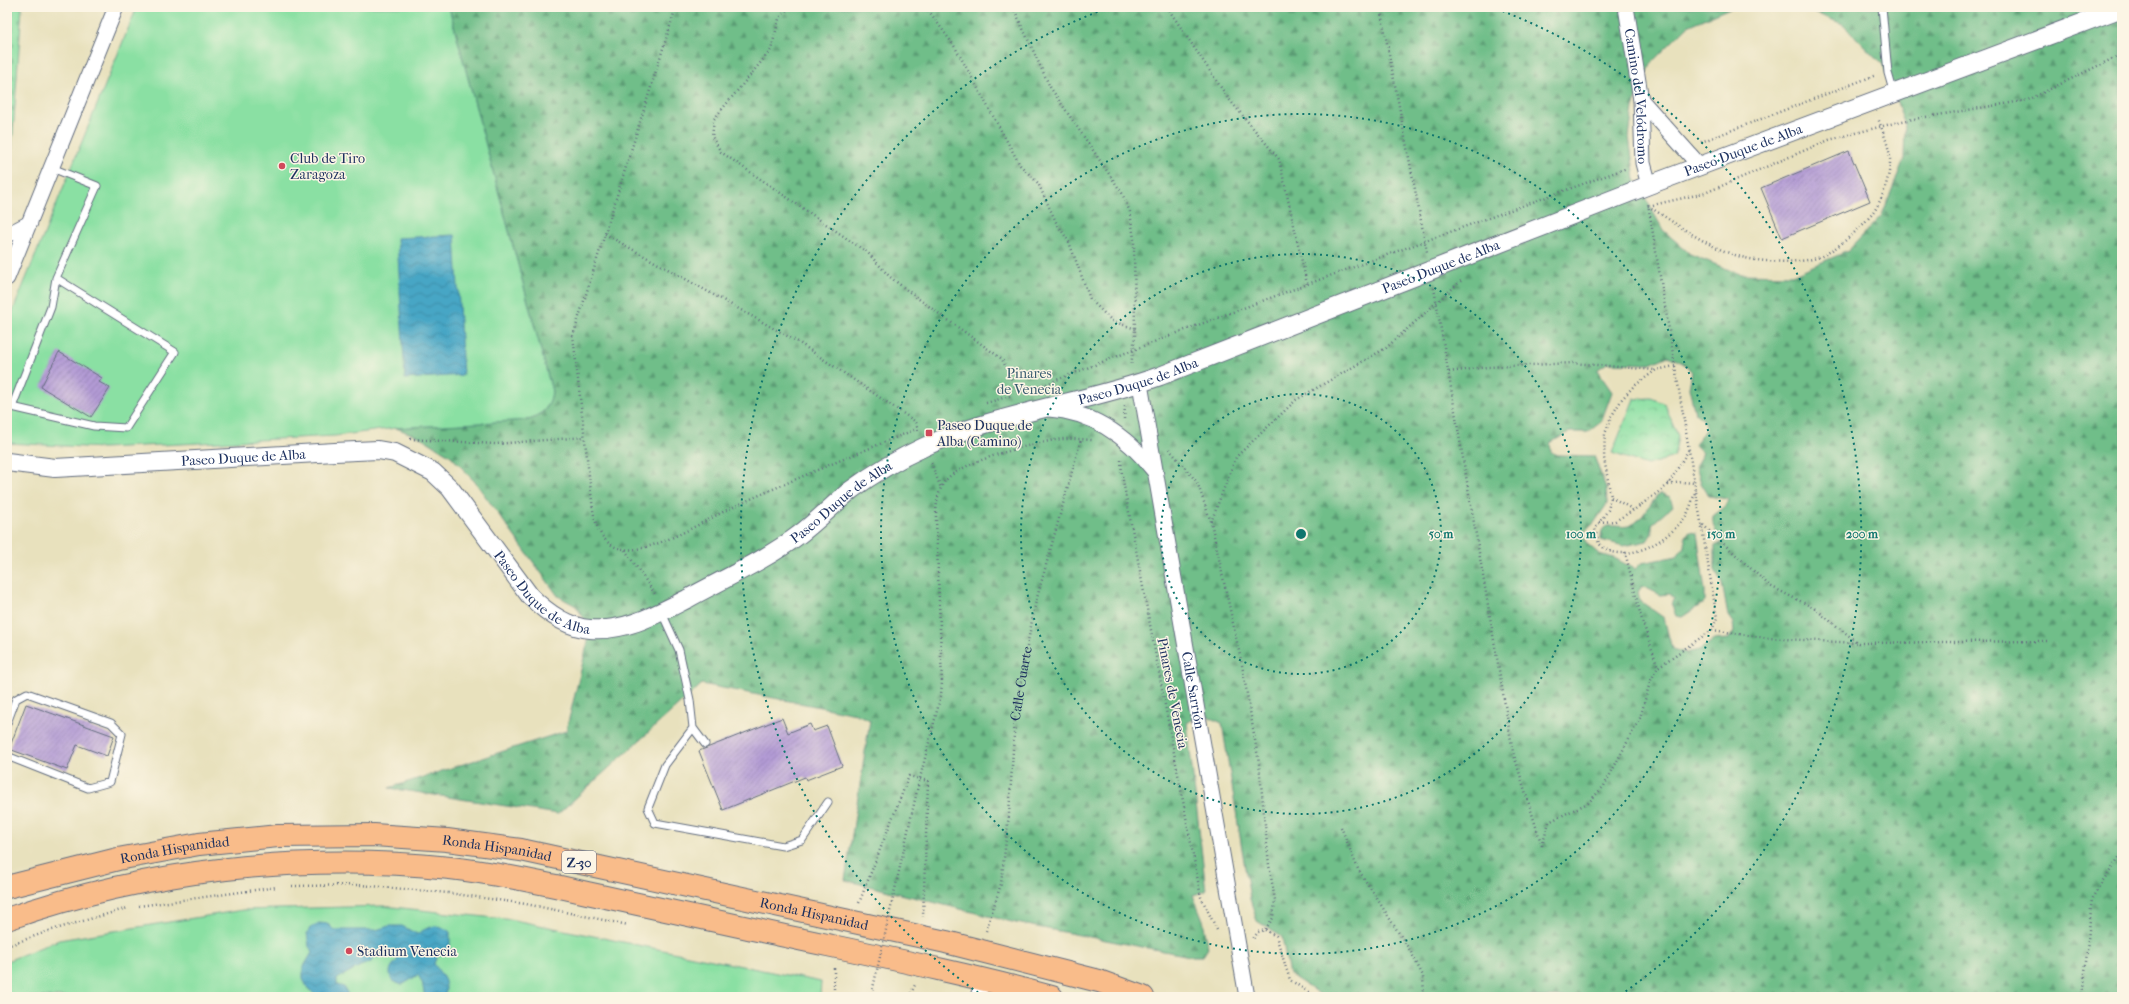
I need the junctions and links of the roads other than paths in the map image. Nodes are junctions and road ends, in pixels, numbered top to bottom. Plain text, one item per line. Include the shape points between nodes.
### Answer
1 (116, 7) edge
2 (1626, 7) edge
3 (1882, 7) edge
4 (2122, 8) edge
5 (1894, 94) junction
6 (1641, 100) junction
7 (1700, 166) junction
8 (52, 168) junction
9 (1649, 185) junction
10 (30, 223) junction
11 (7, 235) edge
12 (7, 278) edge
13 (56, 278) junction
14 (1133, 386) junction
15 (1044, 409) junction
16 (7, 462) edge
17 (1156, 474) junction
18 (663, 611) junction
19 (7, 723) edge
20 (693, 728) junction
21 (705, 744) dead end
22 (7, 756) edge
23 (828, 802) dead end
24 (7, 887) edge
25 (7, 919) edge
26 (983, 941) junction
27 (980, 988) edge
28 (1052, 997) edge
29 (1143, 997) edge
30 (1246, 997) edge

1 - 8 street
2 - 6 street, Camino del Velódromo
3 - 5 lane via 1888,73
4 - 5 street, Paseo Duque de Alba
5 - 7 street, Paseo Duque de Alba
6 - 7 street
6 - 9 street, Camino del Velódromo via 1643,163
7 - 9 street, Paseo Duque de Alba
8 - 10 street
8 - 13 lane via 97,186
9 - 14 street, Paseo Duque de Alba
10 - 11 street
10 - 12 street
13 - 13 lane via 50,307 12,407 94,426 126,428 175,352
14 - 15 street, Paseo Duque de Alba
14 - 17 street, Calle Sarrión via 1147,425
15 - 17 street via 1062,410 1090,418 1122,438 1145,458
15 - 18 street, Paseo Duque de Alba via 963,430 924,447 871,476 777,550
16 - 18 street, Paseo Duque de Alba via 55,468 342,451 378,450 395,453 427,468 443,479 530,596 553,616 577,626 601,629 627,626
17 - 30 street, Calle Sarrión
18 - 20 lane via 679,650
19 - 22 lane via 16,699 28,693 112,723 122,734 110,782 88,788
20 - 21 lane
20 - 23 lane via 665,765 648,808 655,823 783,846 802,840
24 - 26 highway, Ronda Hispanidad / Z-30 via 118,859 199,844 278,836 374,835 447,840 521,850 852,922
25 - 27 highway, Ronda Hispanidad / Z-30 via 87,895 203,872 282,863 365,862 452,868 533,881
26 - 27 highway via 984,968
26 - 29 highway, Ronda Hispanidad / Z-30
27 - 28 highway, Ronda Hispanidad / Z-30

